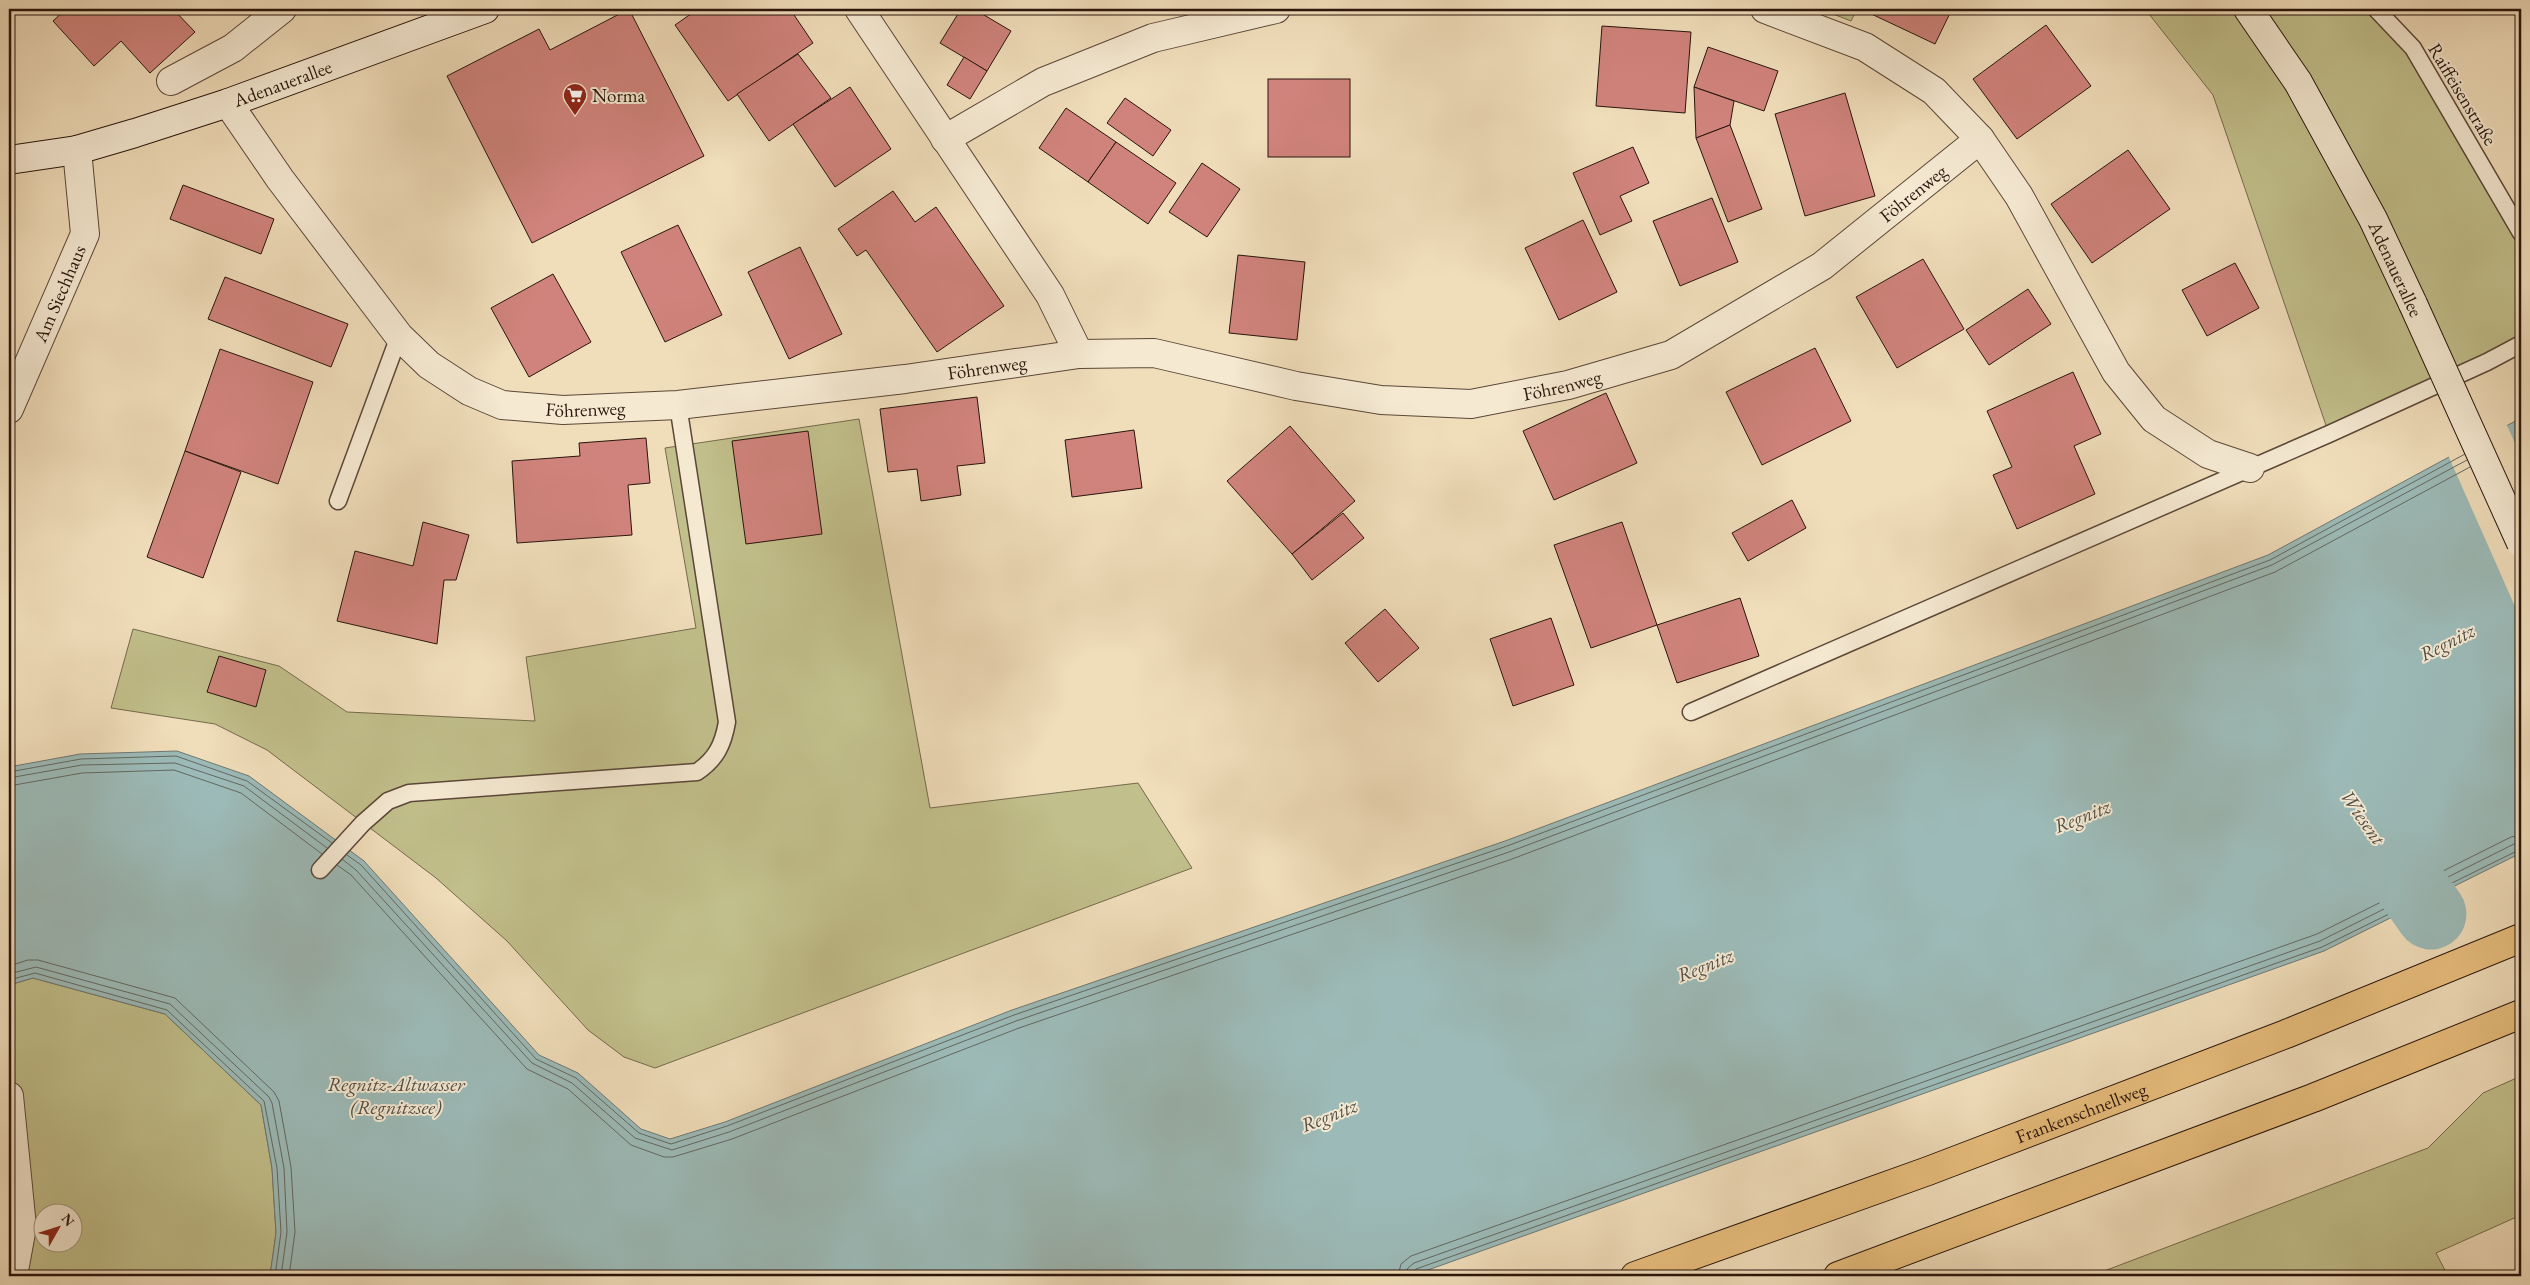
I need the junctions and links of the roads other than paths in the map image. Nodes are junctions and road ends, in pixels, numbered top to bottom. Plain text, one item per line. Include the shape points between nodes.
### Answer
1 (282, 9) edge
2 (485, 9) edge
3 (859, 9) edge
4 (1276, 9) edge
5 (1764, 9) edge
6 (2248, 9) edge
7 (2376, 9) edge
8 (171, 81) dead end
9 (228, 103) junction
10 (945, 139) junction
11 (1980, 140) junction
12 (76, 150) junction
13 (9, 160) edge
14 (2521, 233) edge
15 (399, 336) junction
16 (2521, 344) edge
17 (1079, 354) junction
18 (678, 405) junction
19 (9, 409) edge
20 (2250, 468) junction
21 (338, 501) dead end
22 (2521, 543) edge
23 (1691, 712) dead end
24 (320, 870) dead end
25 (2521, 938) edge
26 (2521, 1014) edge
27 (9, 1096) edge
28 (13, 1276) edge
29 (1635, 1276) edge
30 (1838, 1276) edge

1 - 8 street via 233,48
2 - 9 street, Adenauerallee
3 - 10 street
4 - 10 street via 1153,38 1043,82
5 - 11 street via 1866,47 1934,91
6 - 22 street, Adenauerallee, bridge via 2298,82 2373,219
7 - 14 lane, Raiffeisenstraße via 2413,48
9 - 12 street, Adenauerallee
9 - 15 street, Föhrenweg via 280,179
10 - 17 street via 1050,295
11 - 17 street, Föhrenweg via 1822,266 1671,355 1568,385 1471,404 1381,400 1296,386 1154,353
11 - 20 street via 2019,196 2116,372 2154,419 2208,454
12 - 13 street
12 - 19 street, Am Siechhaus via 85,234
15 - 18 street, Föhrenweg via 429,365 469,391 502,405 563,410
15 - 21 lane
16 - 20 lane
17 - 18 street, Föhrenweg via 905,379
18 - 24 lane via 727,722 724,742 712,762 698,772 409,793 388,800
20 - 23 lane
25 - 29 highway, Frankenschnellweg via 2286,1034 1928,1170
26 - 30 highway via 2313,1098
27 - 28 street via 22,1227

